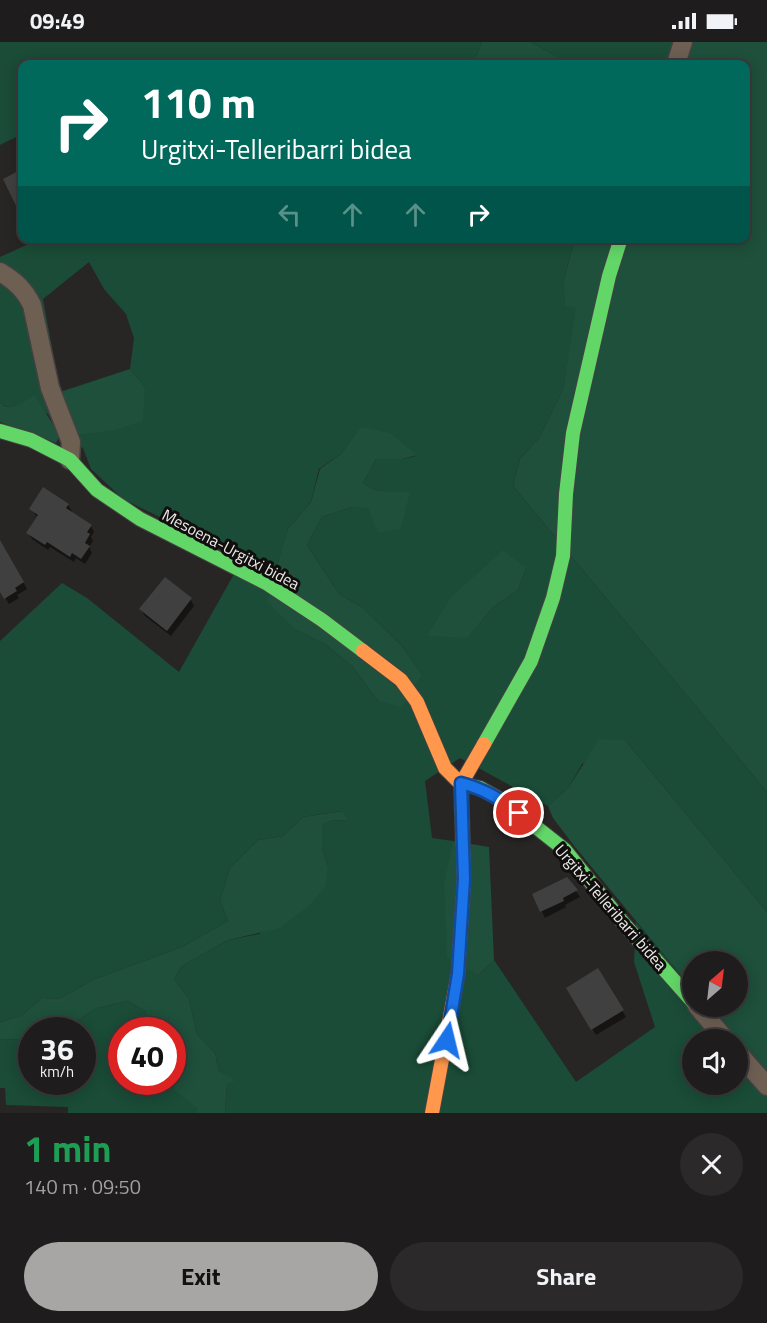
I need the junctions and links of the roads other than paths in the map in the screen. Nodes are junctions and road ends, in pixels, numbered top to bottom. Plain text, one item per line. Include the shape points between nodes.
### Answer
1 (683, 42) edge
2 (677, 60) edge
3 (619, 243) edge
4 (0, 272) edge
5 (0, 431) edge
6 (70, 460) junction
7 (461, 783) junction
8 (682, 990) edge
9 (706, 1017) edge
10 (717, 1029) edge
11 (748, 1064) edge
12 (767, 1086) edge
13 (432, 1113) edge

1 - 2 street
3 - 7 street via 573,433 563,556 553,598 531,661
4 - 6 street via 17,283 32,305 50,388 71,442
5 - 6 street, Mesoena-Urgitxi bidea via 31,440
6 - 7 street, Mesoena-Urgitxi bidea via 114,502 266,583 401,680 417,702 445,768
7 - 8 street, Urgitxi-Telleribarri bidea via 503,801 565,850
7 - 13 street via 464,879 458,974
9 - 10 street
11 - 12 street

